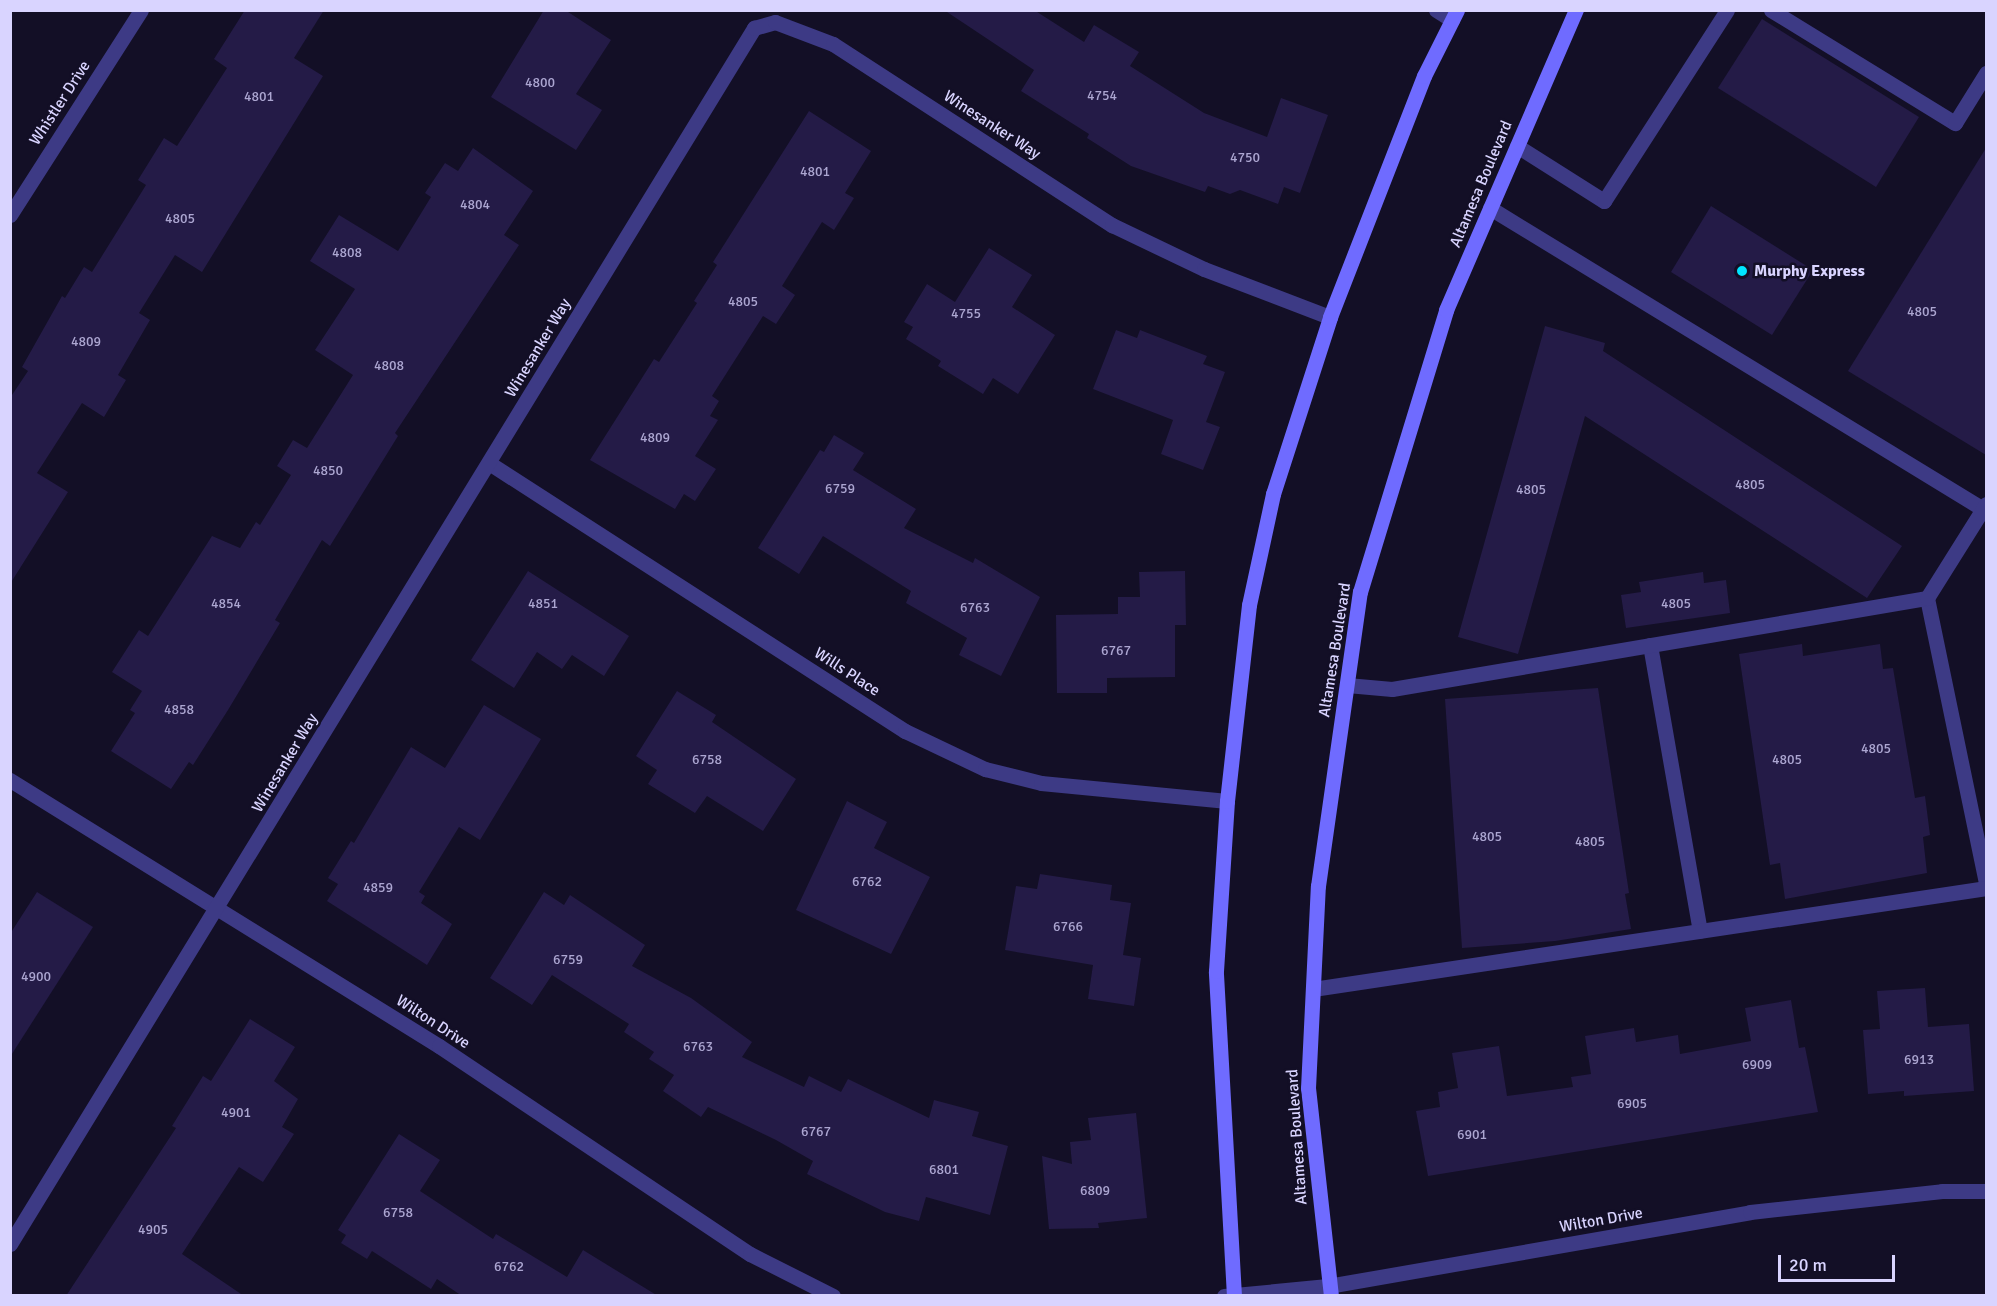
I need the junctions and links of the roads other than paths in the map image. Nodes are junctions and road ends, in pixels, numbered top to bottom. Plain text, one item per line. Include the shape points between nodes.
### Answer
1 (141, 10) edge
2 (1436, 10) edge
3 (1576, 10) edge
4 (1727, 10) edge
5 (1771, 10) edge
6 (1454, 15) edge
7 (1986, 73) edge
8 (1517, 146) junction
9 (1490, 208) junction
10 (10, 215) edge
11 (1330, 316) junction
12 (489, 463) junction
13 (1985, 506) edge
14 (1927, 598) junction
15 (1650, 645) junction
16 (1347, 685) junction
17 (10, 780) edge
18 (1227, 801) junction
19 (1986, 883) edge
20 (1986, 888) edge
21 (218, 908) junction
22 (1700, 931) junction
23 (1312, 989) junction
24 (1986, 1191) edge
25 (10, 1244) edge
26 (1330, 1291) edge
27 (1230, 1295) edge
28 (833, 1296) edge

1 - 10 street, Whistler Drive
2 - 6 street
3 - 8 main road, Altamesa Boulevard
4 - 8 street via 1604,201
5 - 7 street via 1955,123
6 - 11 main road via 1424,76
8 - 9 main road, Altamesa Boulevard
9 - 13 street
9 - 16 main road, Altamesa Boulevard via 1446,310 1360,592
11 - 12 street, Winesanker Way via 1204,269 1112,225 833,44 776,21 754,28
11 - 18 main road via 1270,506 1250,606
12 - 18 street, Wills Place via 905,731 985,769 1041,783
12 - 21 street, Winesanker Way
13 - 14 street
14 - 15 street
14 - 19 street
15 - 16 street via 1392,689
15 - 22 street
16 - 23 main road, Altamesa Boulevard via 1318,886
17 - 21 street, Wilton Drive
18 - 27 main road via 1216,971
20 - 22 street
21 - 25 street, Winesanker Way
21 - 28 street, Wilton Drive via 439,1046 750,1254
22 - 23 street
23 - 26 main road, Altamesa Boulevard via 1308,1088
24 - 26 street, Wilton Drive via 1942,1191 1750,1212
26 - 27 street, Wilton Drive

